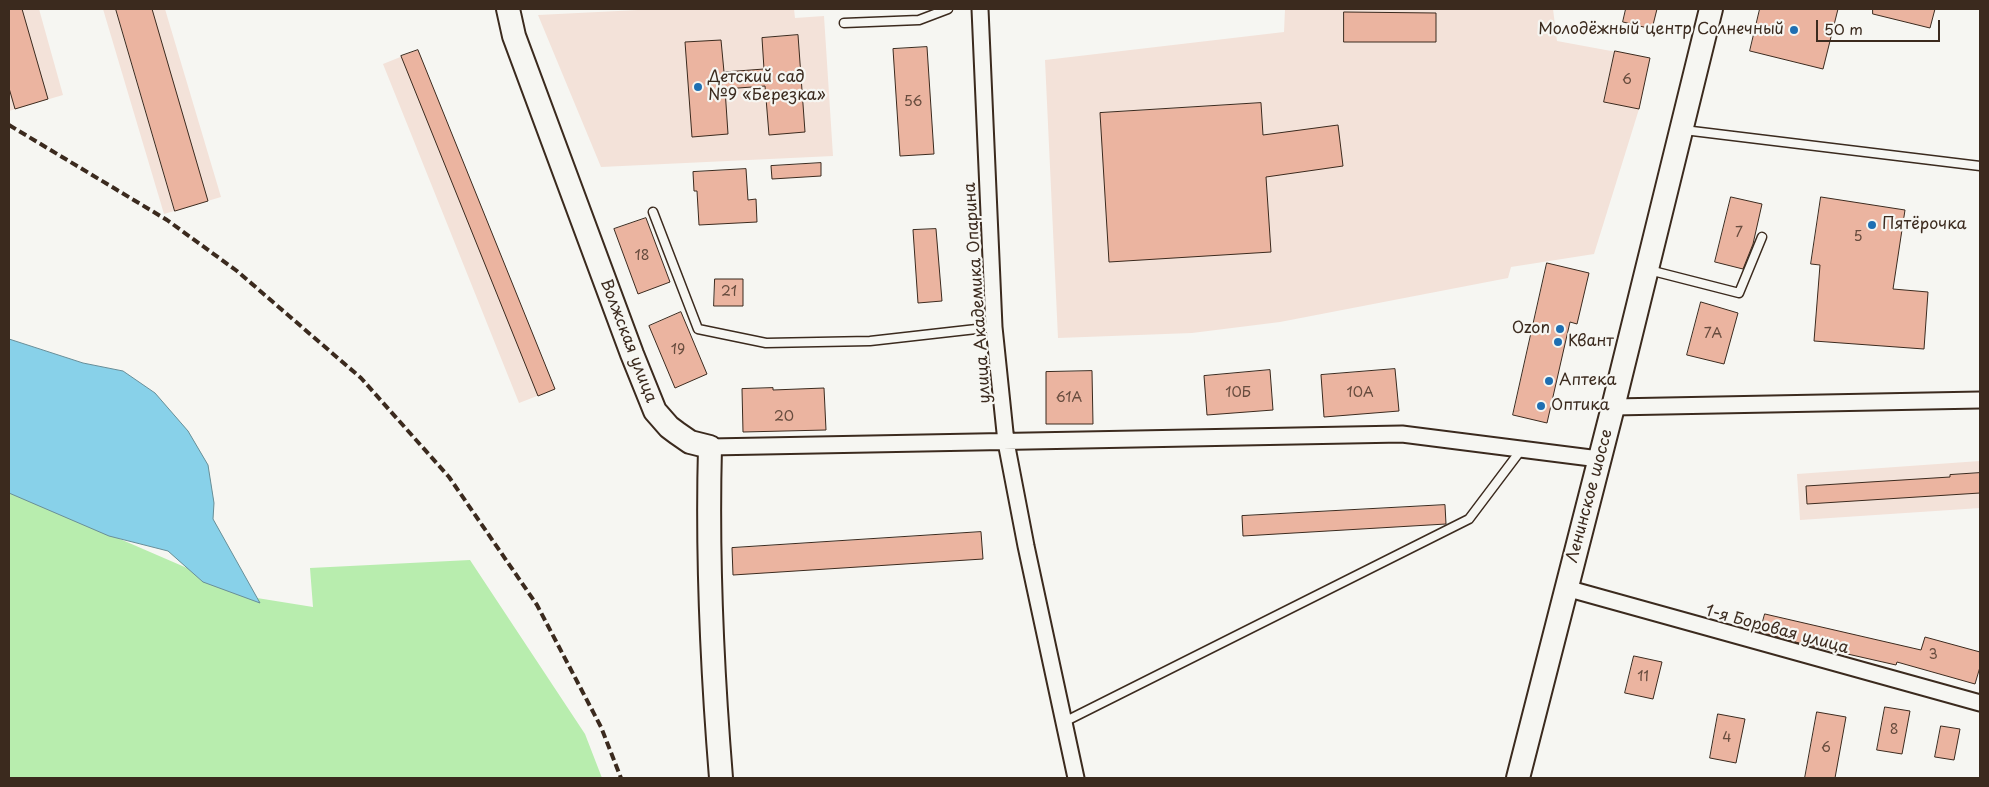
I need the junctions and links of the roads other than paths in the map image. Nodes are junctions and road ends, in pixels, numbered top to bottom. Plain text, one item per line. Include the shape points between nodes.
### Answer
1 (508, 9) edge
2 (948, 9) edge
3 (980, 9) edge
4 (1711, 9) edge
5 (844, 23) dead end
6 (1682, 130) junction
7 (1980, 166) edge
8 (653, 212) dead end
9 (1762, 237) dead end
10 (1647, 269) junction
11 (994, 327) junction
12 (1980, 400) edge
13 (1613, 407) junction
14 (1006, 442) junction
15 (710, 447) junction
16 (1521, 450) junction
17 (1599, 459) junction
18 (1566, 588) junction
19 (1980, 703) edge
20 (1064, 722) junction
21 (721, 778) edge
22 (1076, 778) edge
23 (1518, 778) edge

1 - 15 street, Волжская улица via 518,45 655,411 677,434 690,442
2 - 5 lane via 919,20
3 - 11 street, улица Академика Опарина
4 - 6 street, Ленинское шоссе
6 - 7 lane
6 - 10 street, Ленинское шоссе
8 - 11 lane via 698,329 766,343 870,340
9 - 10 lane via 1738,293
10 - 13 street, Ленинское шоссе
11 - 14 street, улица Академика Опарина
12 - 13 street
13 - 17 street, Ленинское шоссе
14 - 15 street
14 - 16 street via 1402,434
14 - 20 street, улица Академика Опарина
15 - 21 street via 714,699
16 - 17 street
16 - 20 lane via 1469,519
17 - 18 street, Ленинское шоссе
18 - 19 street, 1-я Боровая улица
18 - 23 street, Ленинское шоссе
20 - 22 street, улица Академика Опарина

